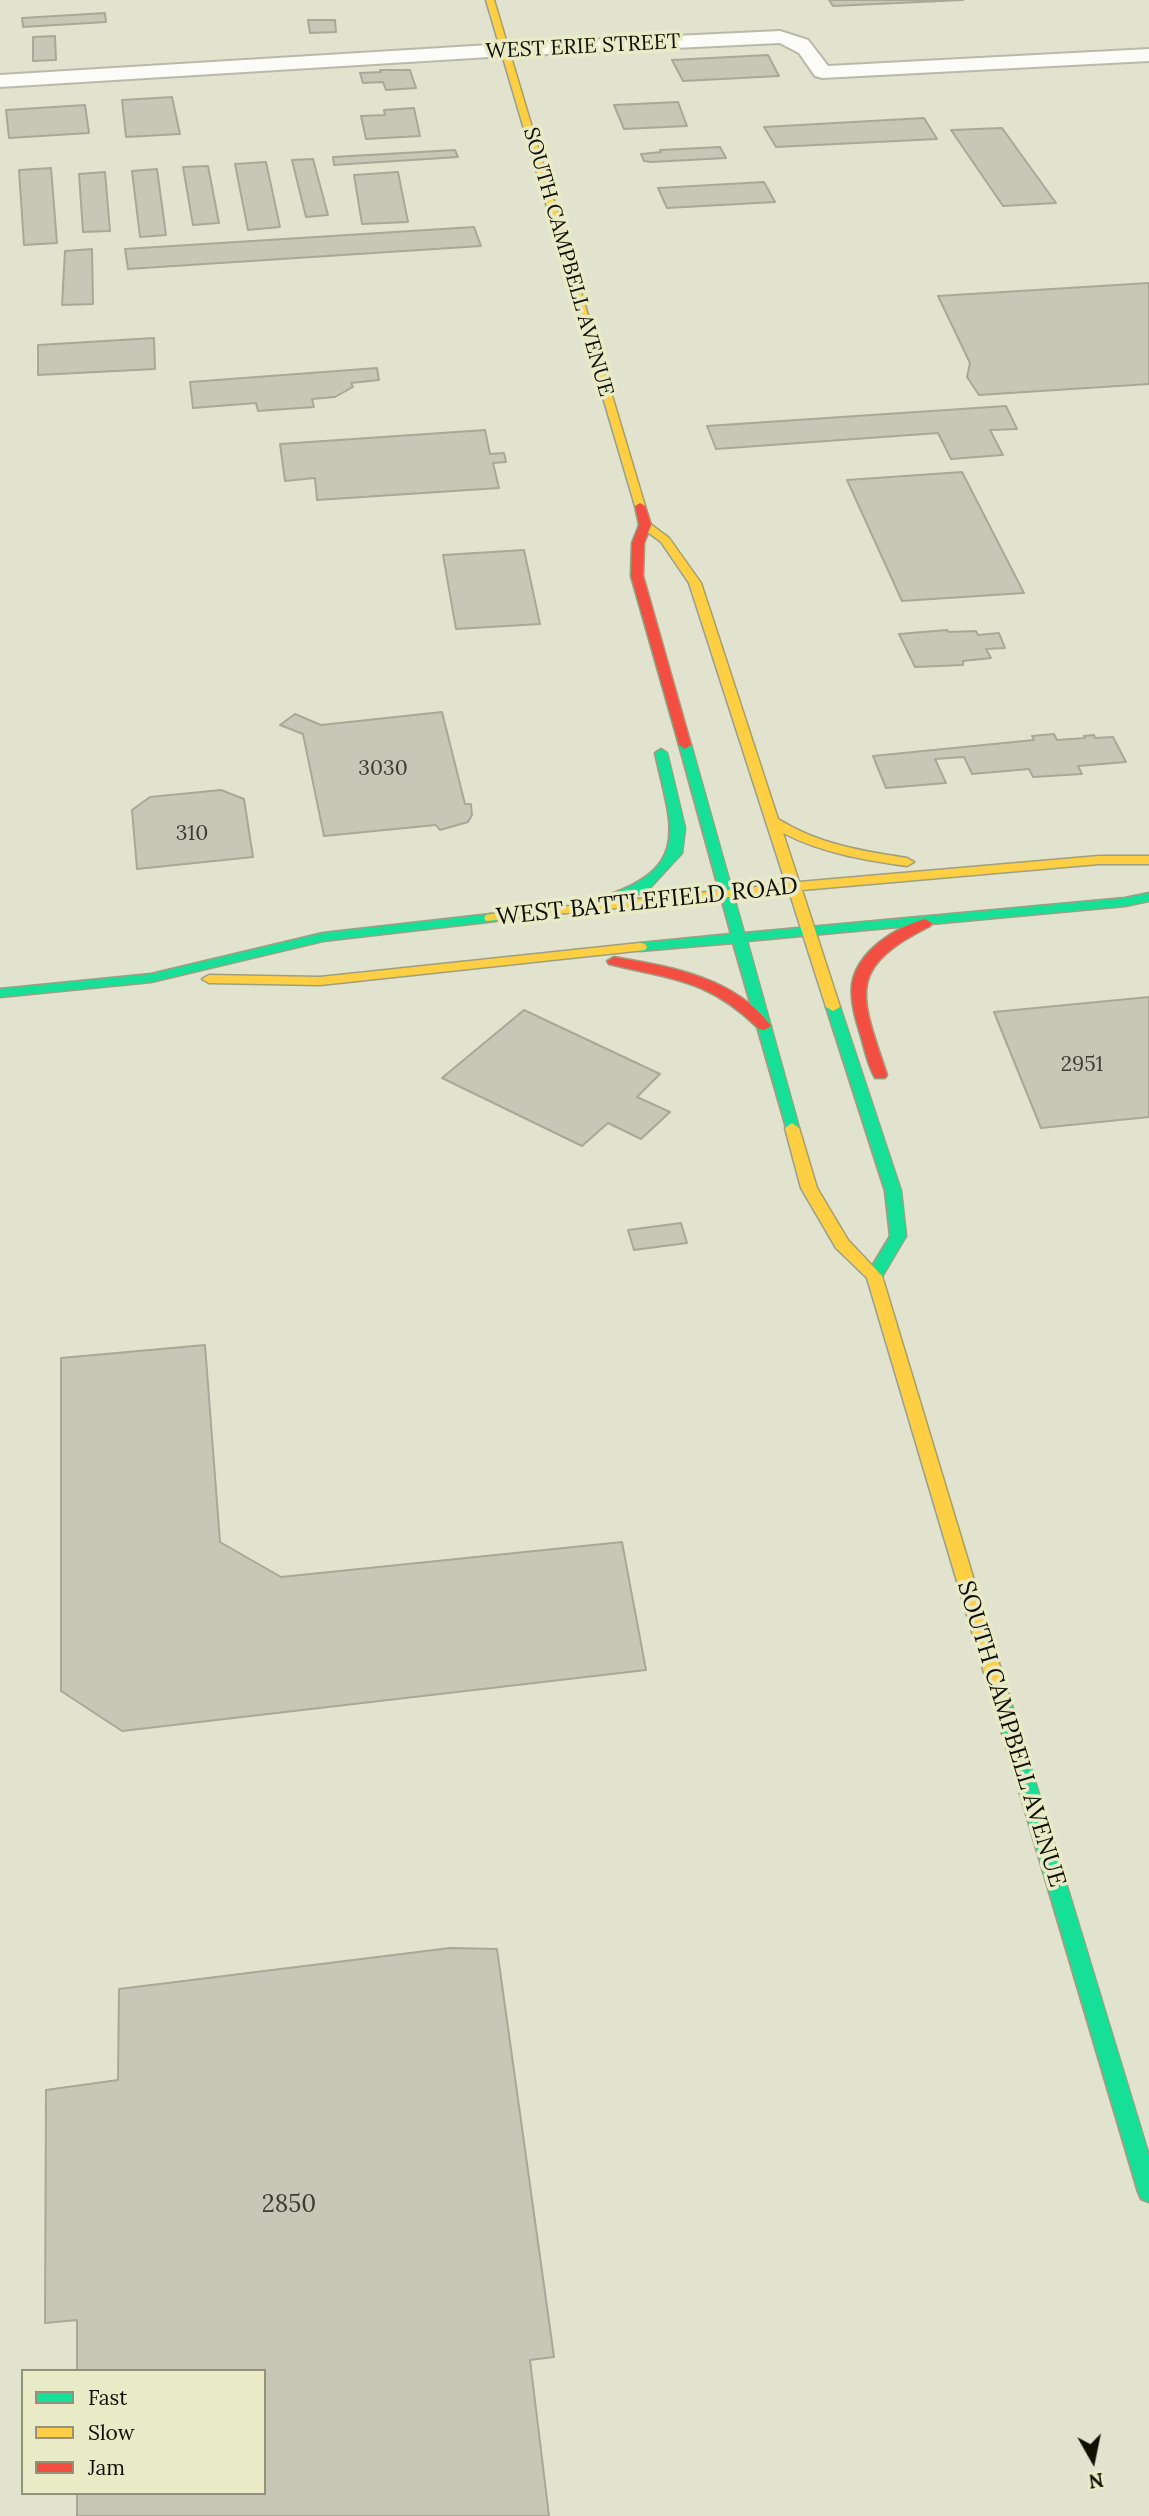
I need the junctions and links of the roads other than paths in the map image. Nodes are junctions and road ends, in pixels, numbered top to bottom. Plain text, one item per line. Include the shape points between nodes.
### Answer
1 (490, 0) edge
2 (506, 50) junction
3 (1149, 55) edge
4 (0, 81) edge
5 (645, 525) junction
6 (663, 672) junction
7 (656, 706) dead end
8 (658, 739) dead end
9 (771, 819) junction
10 (1149, 860) edge
11 (971, 871) junction
12 (792, 887) junction
13 (726, 893) junction
14 (1149, 897) edge
15 (569, 910) junction
16 (940, 918) junction
17 (806, 930) junction
18 (740, 936) junction
19 (578, 953) junction
20 (150, 978) junction
21 (0, 993) edge
22 (764, 1026) junction
23 (885, 1093) dead end
24 (890, 1122) dead end
25 (883, 1163) junction
26 (874, 1276) junction
27 (1149, 2192) edge

1 - 2 main road, SOUTH CAMPBELL AVENUE
2 - 3 street, WEST ERIE STREET via 780,37 803,44 822,72
2 - 4 street, WEST ERIE STREET
2 - 5 main road, SOUTH CAMPBELL AVENUE
5 - 6 main road, SOUTH CAMPBELL AVENUE via 638,543 637,576
5 - 9 main road via 665,540 695,583
6 - 7 main road
6 - 13 main road, SOUTH CAMPBELL AVENUE
8 - 15 main road via 678,828 675,853 642,888
9 - 11 main road via 795,836 847,853
9 - 12 main road
10 - 11 main road, WEST BATTLEFIELD ROAD
11 - 12 main road, WEST BATTLEFIELD ROAD
12 - 13 main road, WEST BATTLEFIELD ROAD
12 - 17 main road
13 - 15 main road, WEST BATTLEFIELD ROAD
13 - 18 main road, SOUTH CAMPBELL AVENUE
14 - 16 main road, WEST BATTLEFIELD ROAD
15 - 20 main road, WEST BATTLEFIELD ROAD via 323,937
16 - 17 main road, WEST BATTLEFIELD ROAD
16 - 23 main road via 905,930 890,942 869,962 857,985
17 - 18 main road, WEST BATTLEFIELD ROAD
17 - 25 main road
18 - 19 main road, WEST BATTLEFIELD ROAD
18 - 22 main road, SOUTH CAMPBELL AVENUE
19 - 20 main road, WEST BATTLEFIELD ROAD via 320,981
19 - 22 main road via 714,986 744,1004
20 - 21 main road, WEST BATTLEFIELD ROAD
22 - 26 main road, SOUTH CAMPBELL AVENUE via 809,1188 842,1244
24 - 25 main road
25 - 26 main road via 893,1191 898,1236
26 - 27 main road, SOUTH CAMPBELL AVENUE

